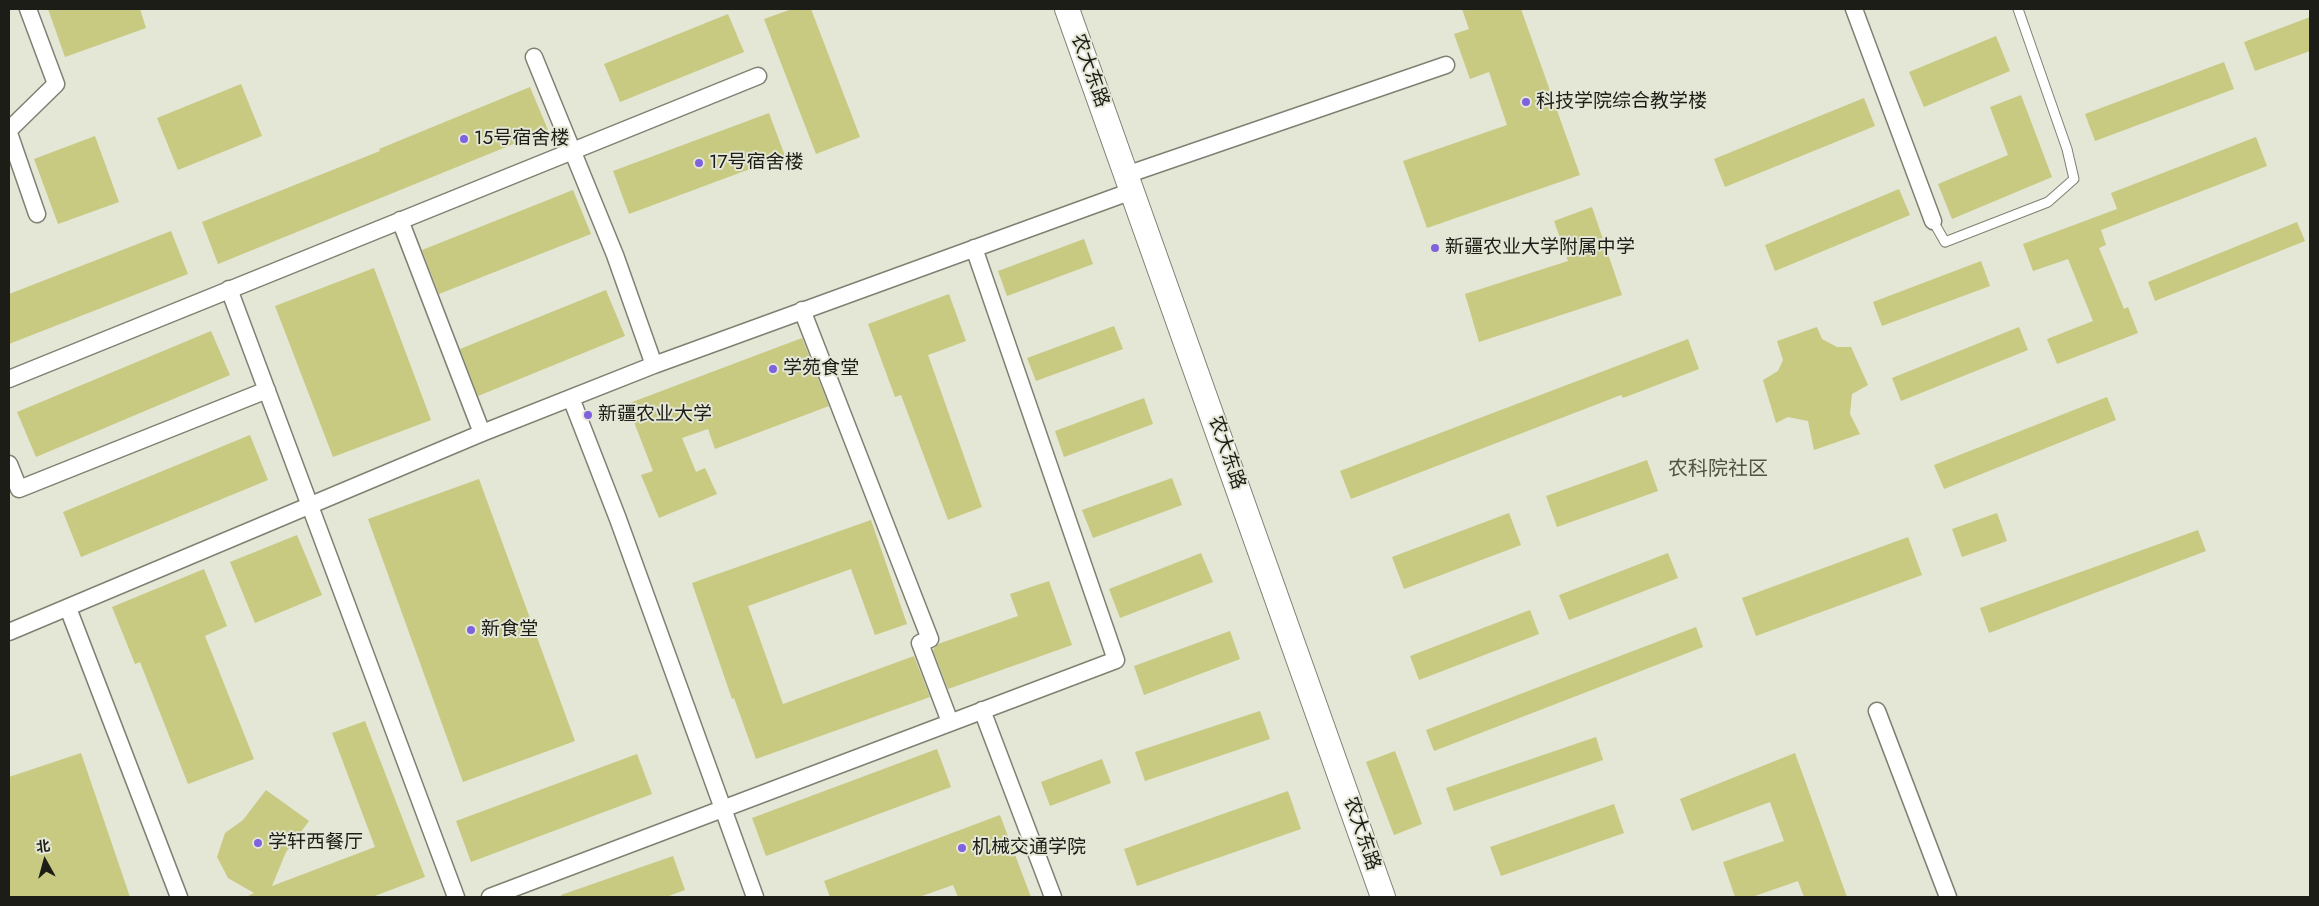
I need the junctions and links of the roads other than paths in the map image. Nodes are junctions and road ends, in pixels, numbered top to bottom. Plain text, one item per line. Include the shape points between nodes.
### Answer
1 (28, 9) edge
2 (1067, 9) edge
3 (1854, 9) edge
4 (2018, 9) edge
5 (534, 57) dead end
6 (1446, 65) dead end
7 (758, 76) dead end
8 (9, 131) edge
9 (572, 151) junction
10 (1129, 183) junction
11 (37, 214) dead end
12 (400, 220) junction
13 (1932, 221) joint
14 (974, 248) junction
15 (229, 289) junction
16 (802, 310) junction
17 (654, 365) junction
18 (9, 379) edge
19 (267, 390) junction
20 (571, 398) junction
21 (482, 433) junction
22 (9, 464) edge
23 (311, 505) junction
24 (68, 608) junction
25 (9, 632) edge
26 (982, 710) junction
27 (1877, 711) dead end
28 (950, 722) junction
29 (723, 810) junction
30 (179, 897) edge
31 (456, 897) edge
32 (490, 897) edge
33 (755, 897) edge
34 (1053, 897) edge
35 (1384, 897) edge
36 (1948, 897) edge

1 - 8 street via 56,84
2 - 10 main road, 农大东路
3 - 13 street
4 - 13 lane via 2074,178 2048,202 1945,242
5 - 9 street
6 - 10 street
7 - 9 street
8 - 11 street
9 - 12 street
9 - 17 street via 615,255
10 - 14 street
10 - 35 main road, 农大东路
12 - 15 street
12 - 21 street
14 - 16 street
14 - 26 street via 1116,660
15 - 18 street
15 - 19 street
16 - 17 street
16 - 28 street via 930,640 920,643
17 - 20 street
19 - 22 street via 19,489
19 - 23 street
20 - 21 street
20 - 29 street
21 - 23 street
23 - 24 street
23 - 31 street
24 - 25 street
24 - 30 street
26 - 28 street
26 - 34 street
27 - 36 street
28 - 29 street
29 - 32 street
29 - 33 street

